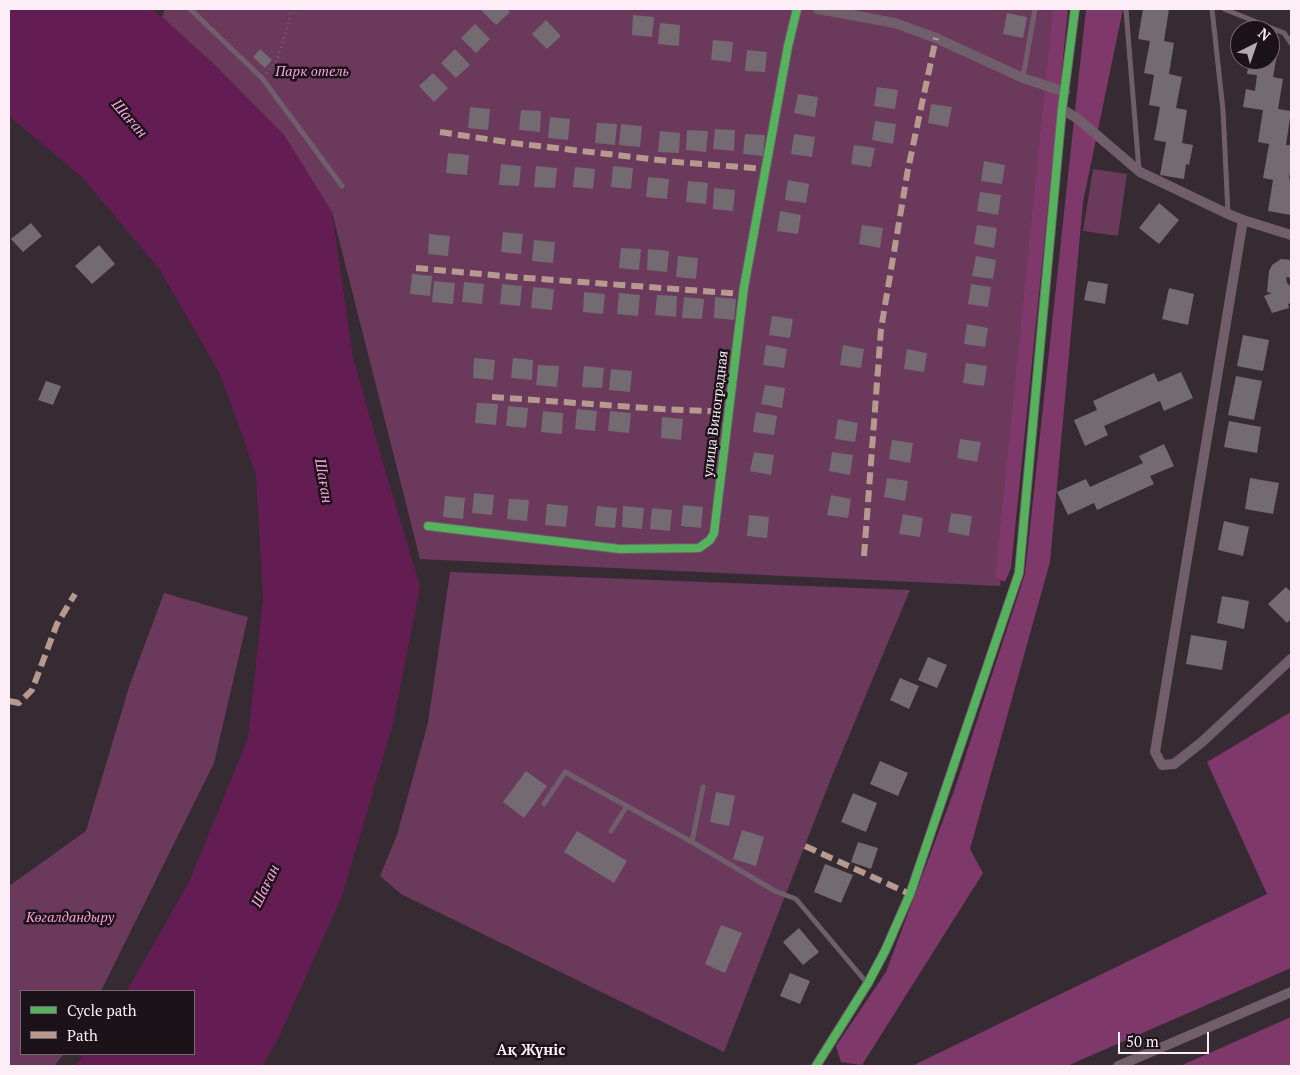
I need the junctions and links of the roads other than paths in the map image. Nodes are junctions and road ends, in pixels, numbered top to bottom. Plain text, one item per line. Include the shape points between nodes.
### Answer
1 (190, 9) edge
2 (797, 9) edge
3 (818, 9) edge
4 (1035, 9) edge
5 (1075, 9) edge
6 (1127, 9) edge
7 (1212, 9) edge
8 (1224, 9) edge
9 (1291, 43) edge
10 (1023, 78) junction
11 (1064, 92) junction
12 (1062, 109) junction
13 (1140, 172) junction
14 (342, 186) dead end
15 (1228, 214) junction
16 (1243, 220) junction
17 (1291, 235) edge
18 (428, 526) dead end
19 (1291, 659) edge
20 (703, 787) dead end
21 (544, 804) dead end
22 (627, 806) junction
23 (612, 831) dead end
24 (692, 842) junction
25 (868, 983) junction
26 (1291, 992) edge
27 (816, 1066) edge
28 (1118, 1066) edge

1 - 14 lane via 262,78
2 - 18 street, улица Виноградная via 744,287 714,533 710,540 699,548 620,549
3 - 10 street via 895,23
4 - 10 lane
5 - 11 street
6 - 13 lane
7 - 15 lane via 1223,110
8 - 9 lane via 1284,33
10 - 11 street
11 - 12 street
12 - 13 street
12 - 25 street via 1019,573 910,894
13 - 15 street
15 - 16 street
16 - 17 street
16 - 19 street via 1155,752 1162,765 1174,764 1202,742
20 - 24 lane
21 - 22 lane via 565,772
22 - 23 lane
22 - 24 lane
24 - 25 lane via 775,891 796,899
25 - 27 street
26 - 28 street

